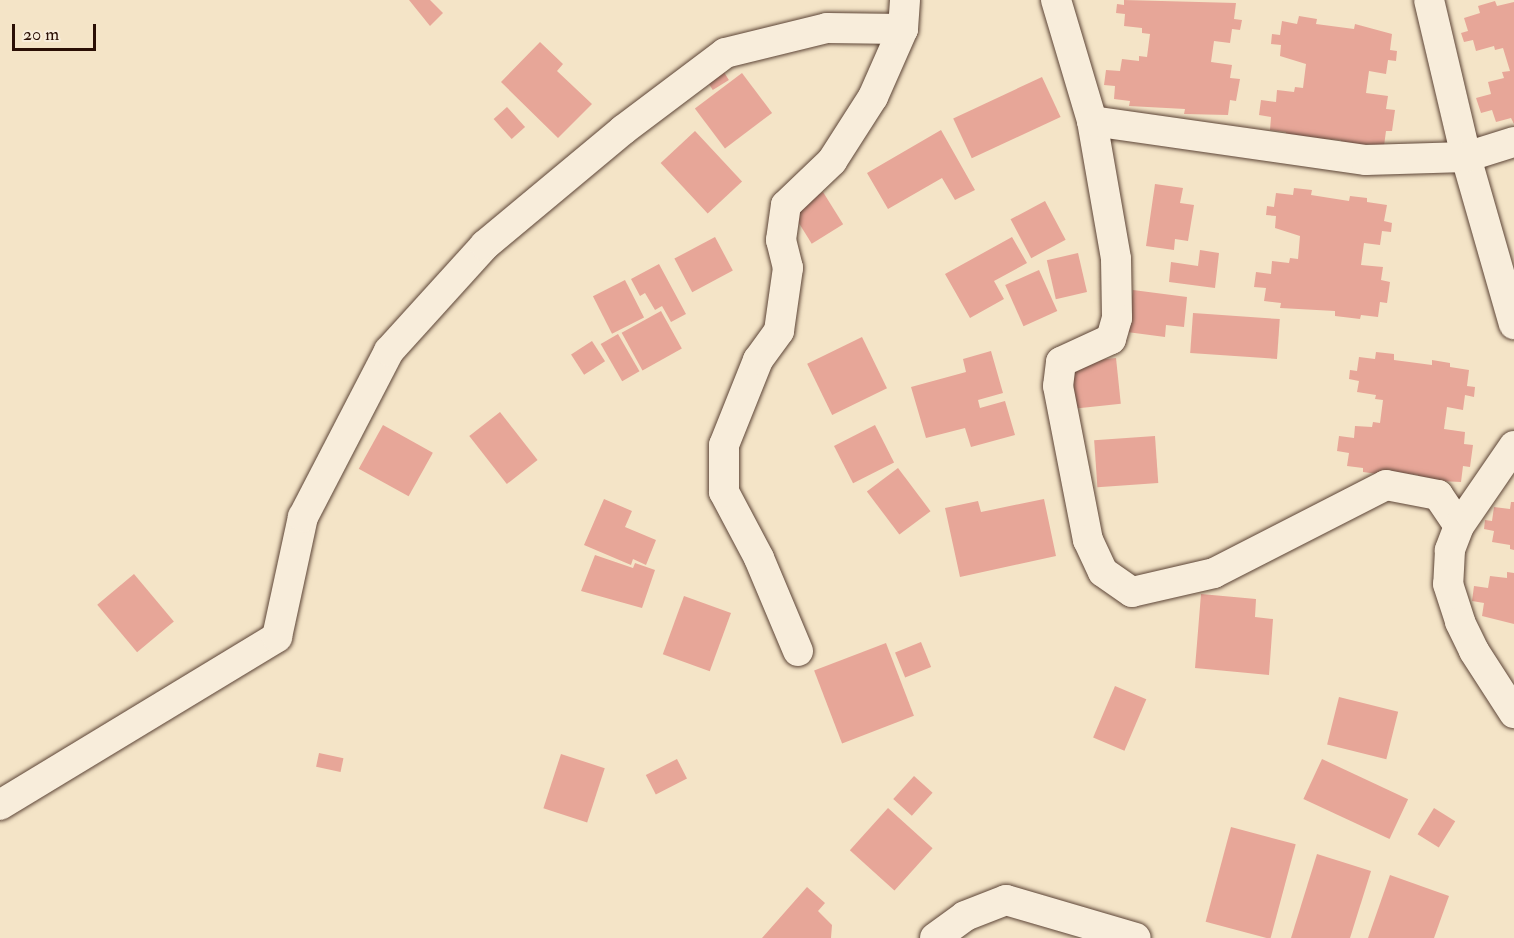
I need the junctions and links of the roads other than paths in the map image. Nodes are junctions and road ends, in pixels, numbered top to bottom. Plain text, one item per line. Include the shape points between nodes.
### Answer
1 (905, 0) edge
2 (1056, 0) edge
3 (1429, 0) edge
4 (903, 29) junction
5 (1092, 121) junction
6 (1514, 142) edge
7 (1466, 157) junction
8 (1514, 324) edge
9 (1514, 446) edge
10 (1459, 526) junction
11 (798, 651) dead end
12 (1514, 712) edge
13 (0, 805) edge
14 (935, 938) edge
15 (1136, 938) edge

1 - 4 street
2 - 5 street
3 - 7 street
4 - 11 street via 873,97 832,161 786,205 782,240 788,268 779,331 758,360 724,445 724,492 759,558
4 - 13 street via 827,28 725,53 623,130 485,245 389,351 303,517 277,637
5 - 7 street via 1366,160
5 - 10 street via 1116,259 1117,318 1111,339 1061,363 1058,386 1088,540 1103,572 1132,592 1214,573 1386,485 1438,495
6 - 7 street
7 - 8 street
9 - 10 street
10 - 12 street via 1450,550 1448,584 1474,651
14 - 15 street via 965,916 1006,900

